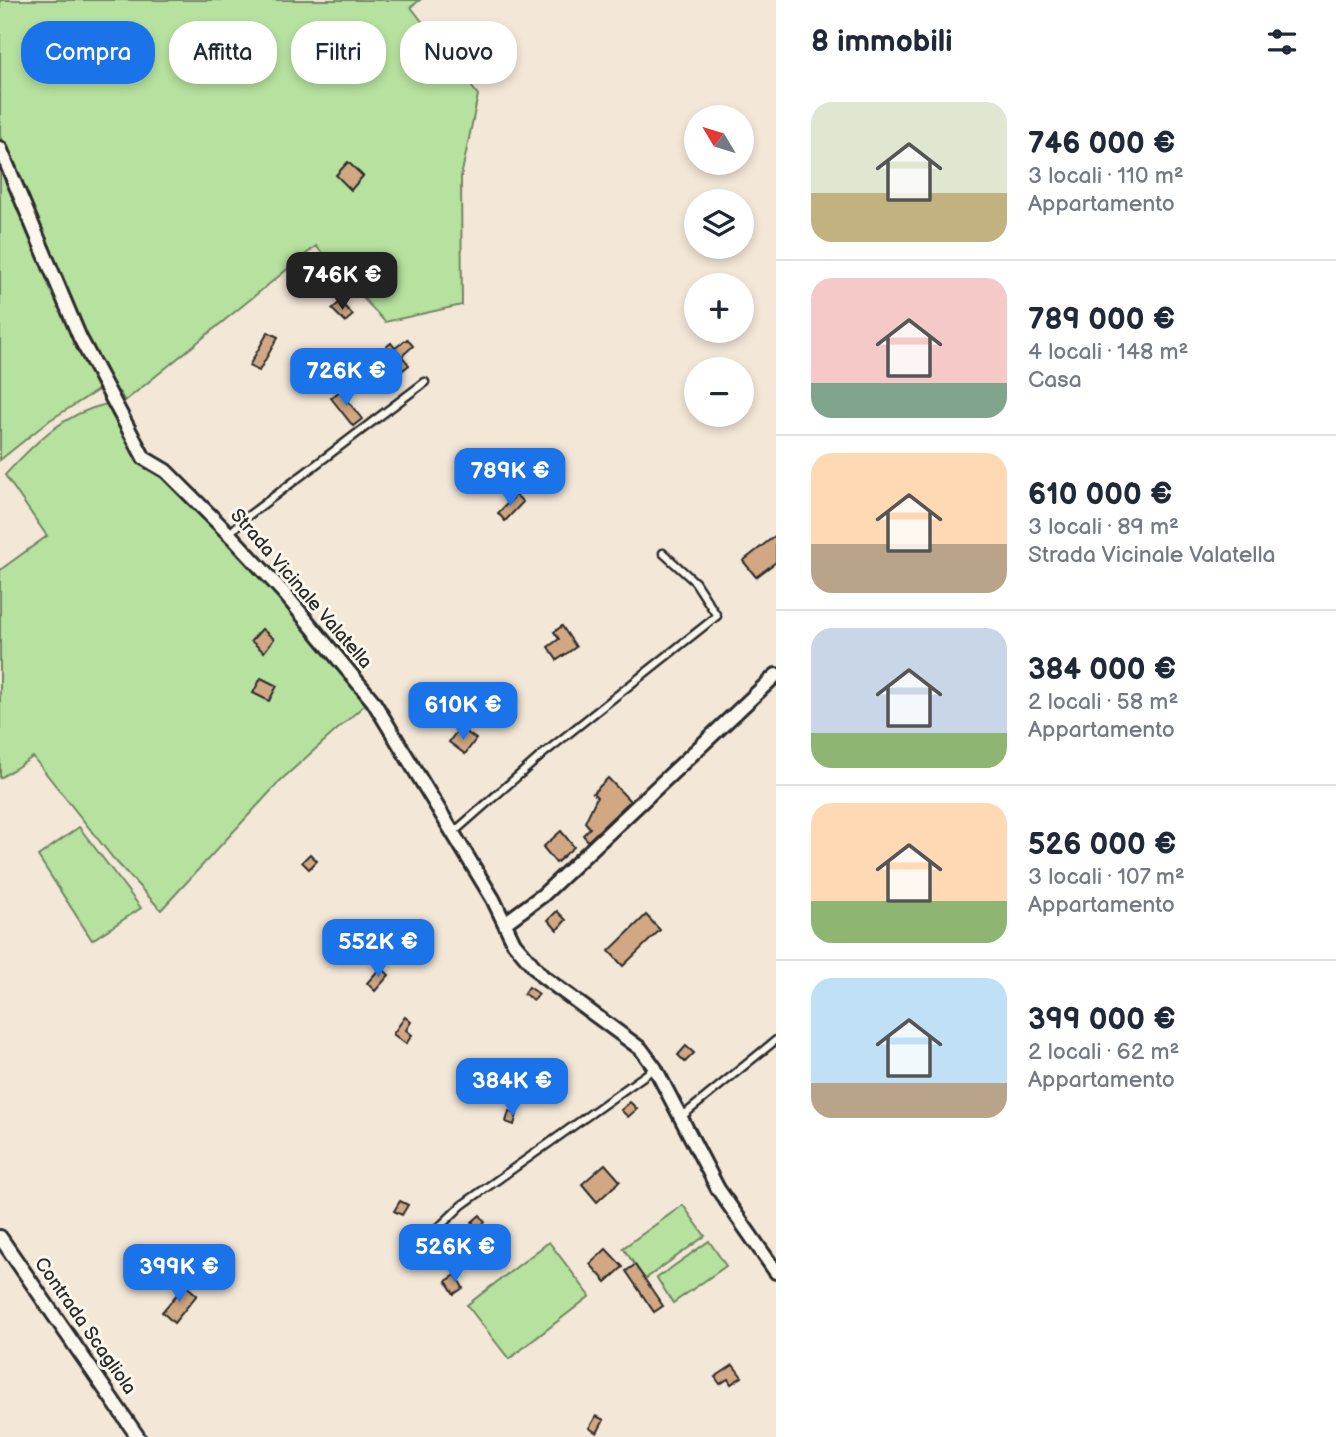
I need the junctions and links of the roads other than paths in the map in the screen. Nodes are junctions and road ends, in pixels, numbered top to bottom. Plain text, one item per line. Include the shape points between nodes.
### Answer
1 (0, 149) edge
2 (425, 382) dead end
3 (229, 534) junction
4 (663, 553) dead end
5 (776, 675) edge
6 (454, 832) junction
7 (505, 923) junction
8 (776, 1040) edge
9 (655, 1068) junction
10 (680, 1118) junction
11 (434, 1233) dead end
12 (0, 1237) edge
13 (776, 1272) edge
14 (138, 1437) edge

1 - 3 street, Strada Vicinale Valatella via 80,338 139,450
2 - 3 lane
3 - 6 street, Strada Vicinale Valatella via 373,701
4 - 6 lane via 695,582 717,616 542,754
5 - 7 street via 542,895
6 - 7 street, Strada Vicinale Valatella
7 - 9 street, Strada Vicinale Valatella via 514,943 541,976 641,1049
8 - 10 lane
9 - 10 street, Strada Vicinale Valatella
9 - 11 lane via 463,1205
10 - 13 street, Strada Vicinale Valatella via 718,1189
12 - 14 street, Contrada Scagliola

